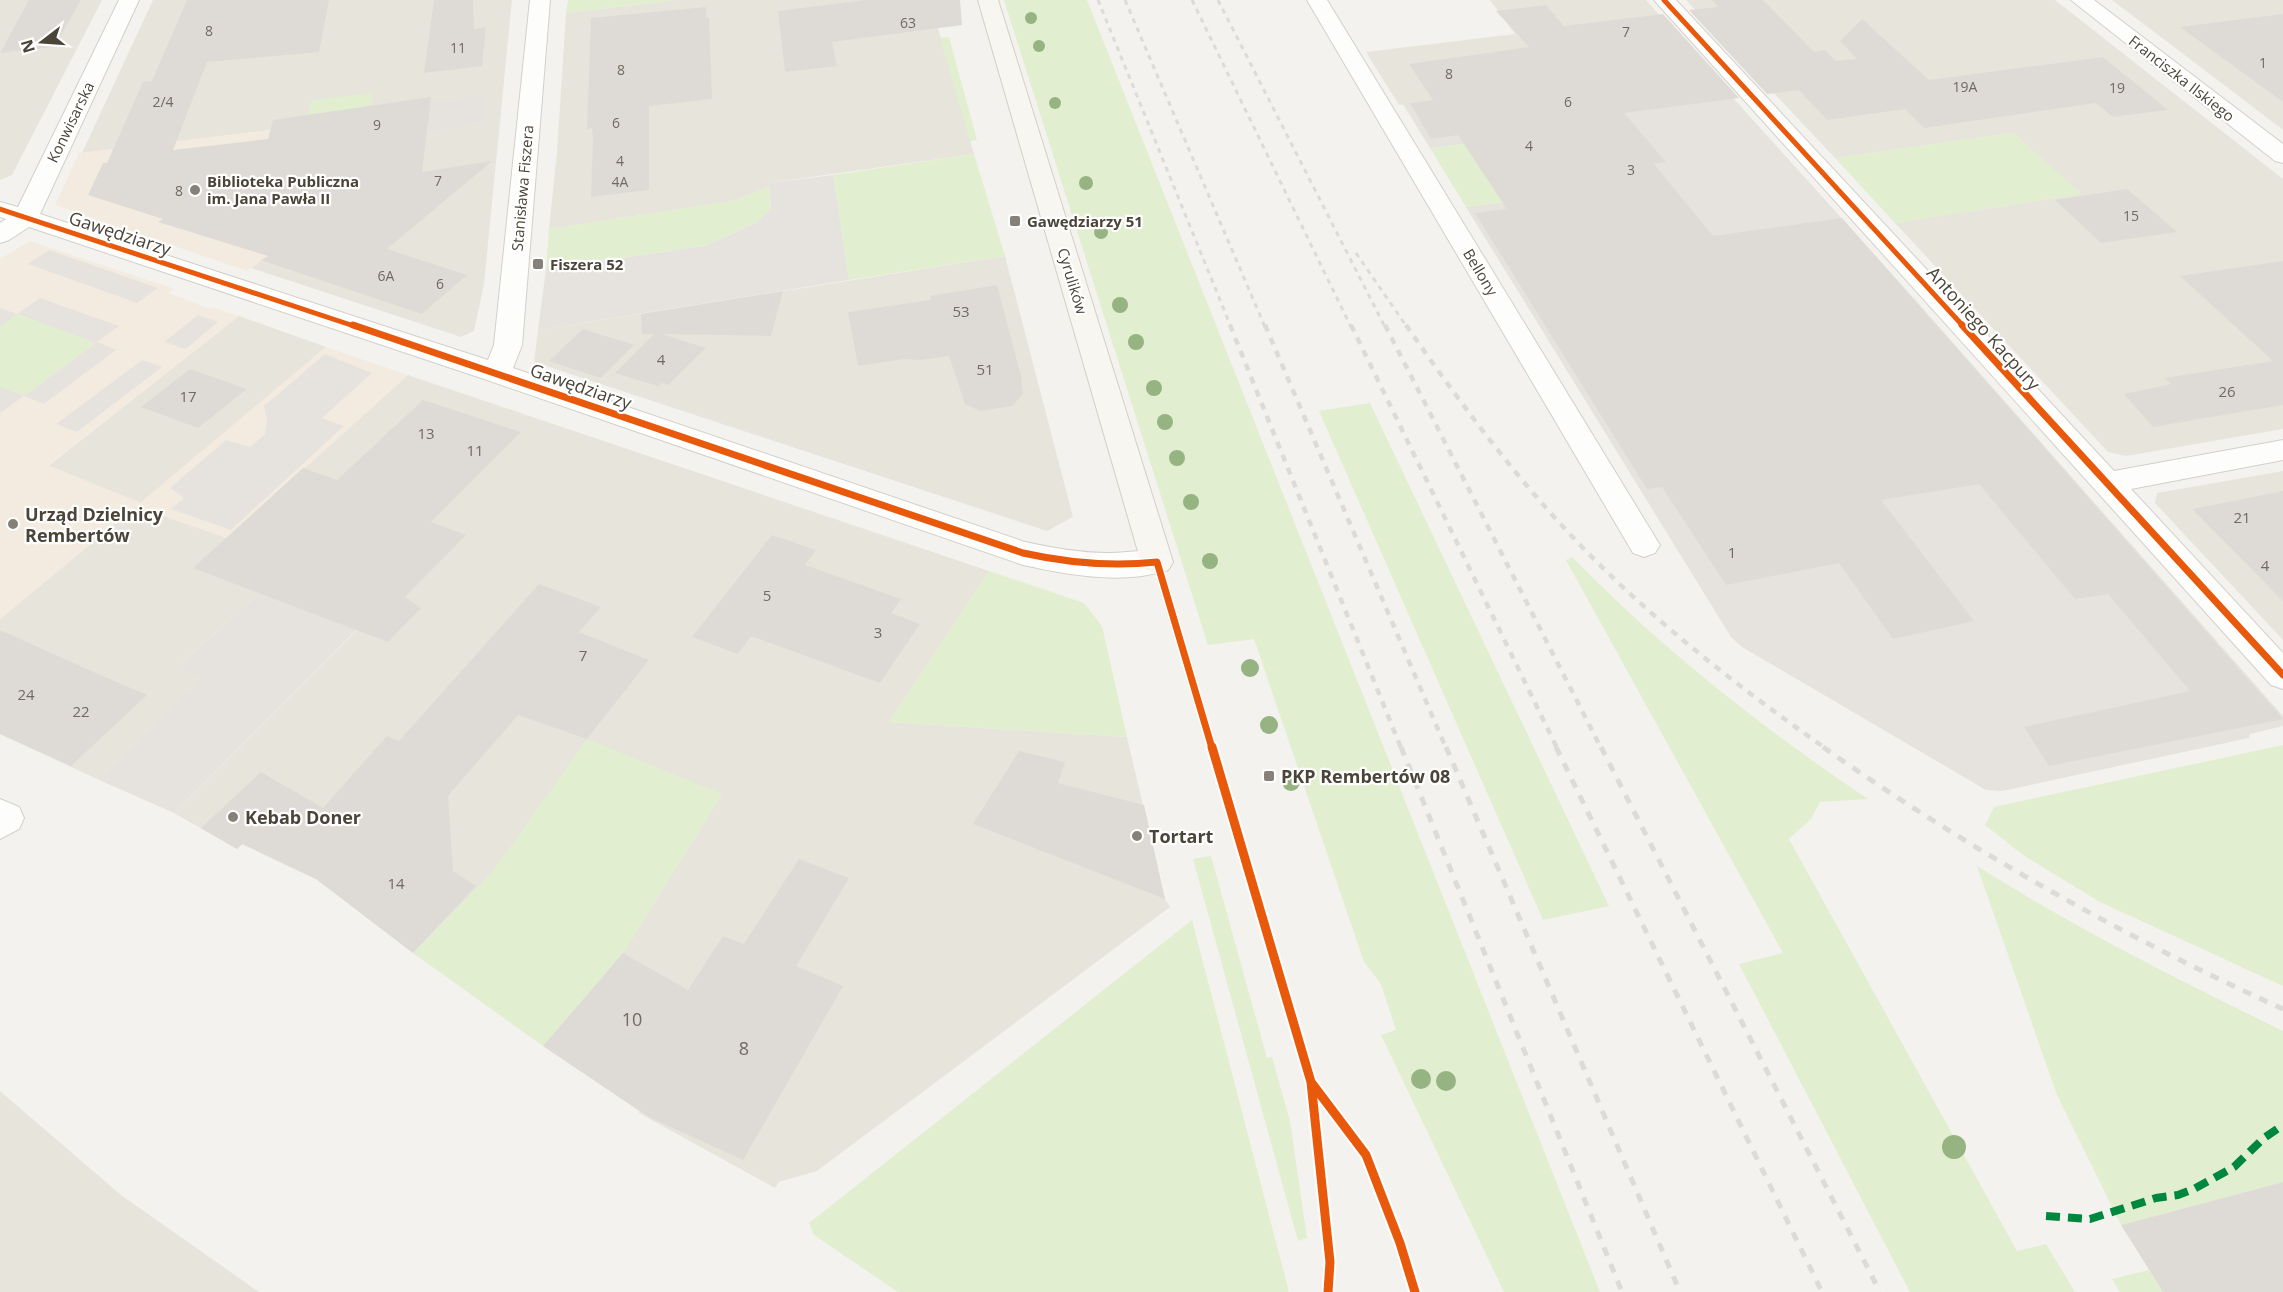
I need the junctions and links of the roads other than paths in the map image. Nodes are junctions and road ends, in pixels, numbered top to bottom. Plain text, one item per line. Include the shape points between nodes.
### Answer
1 (129, 0) edge
2 (540, 0) edge
3 (988, 0) edge
4 (1317, 0) edge
5 (1664, 0) edge
6 (2081, 0) edge
7 (2283, 156) edge
8 (0, 208) edge
9 (26, 217) junction
10 (0, 235) edge
11 (497, 373) junction
12 (2283, 450) edge
13 (2106, 483) junction
14 (1644, 545) dead end
15 (1157, 562) joint
16 (2283, 675) edge

1 - 9 street, Konwisarska
2 - 11 street, Stanisława Fiszera via 508,345
3 - 15 main road, Cyrulików
4 - 14 street, Bellony
5 - 13 street, Antoniego Kacpury
6 - 7 street, Franciszka Ilskiego
8 - 9 street, Gawędziarzy
9 - 10 street, Konwisarska
9 - 11 street, Gawędziarzy
11 - 15 street, Gawędziarzy via 1023,553 1076,565
12 - 13 street
13 - 16 street, Antoniego Kacpury

